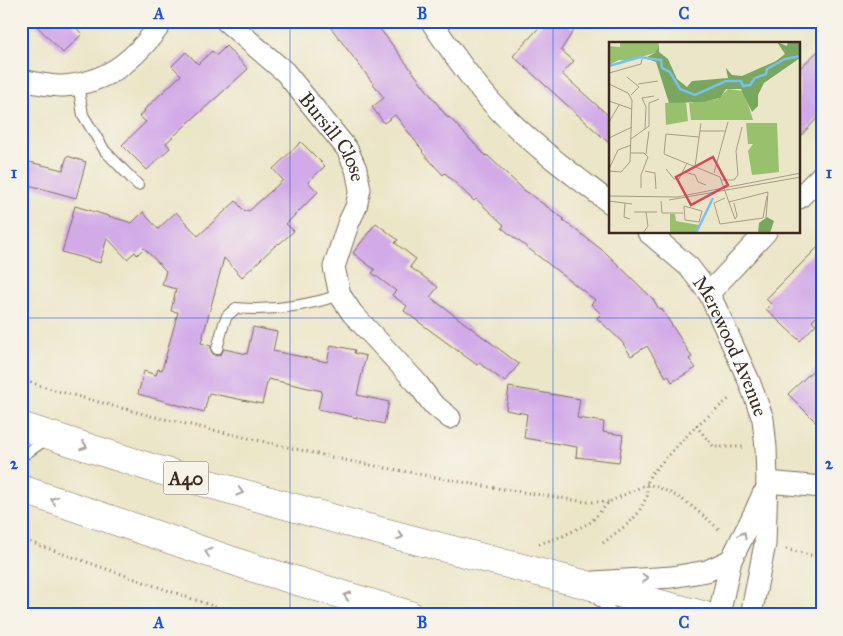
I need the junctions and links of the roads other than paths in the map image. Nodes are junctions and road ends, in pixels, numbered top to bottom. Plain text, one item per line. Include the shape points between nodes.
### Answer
1 (163, 21) edge
2 (226, 21) edge
3 (431, 21) edge
4 (21, 80) edge
5 (78, 84) junction
6 (822, 175) edge
7 (138, 185) dead end
8 (800, 197) edge
9 (609, 202) edge
10 (651, 234) edge
11 (764, 234) edge
12 (709, 293) junction
13 (340, 295) junction
14 (217, 349) dead end
15 (450, 418) dead end
16 (21, 426) edge
17 (52, 436) junction
18 (21, 457) edge
19 (767, 482) junction
20 (822, 488) edge
21 (21, 489) edge
22 (731, 560) junction
23 (579, 583) junction
24 (410, 615) edge
25 (616, 615) edge
26 (703, 615) edge
27 (719, 615) edge
28 (751, 615) edge

1 - 5 street via 136,54 118,69
2 - 13 street, Bursill Close via 285,72 347,149 356,169 360,189 356,207 334,267
3 - 9 street via 495,106 539,148
4 - 5 street via 62,86
5 - 7 lane via 83,115 106,151
6 - 8 street
10 - 12 street, Merewood Avenue via 689,267
11 - 12 street
12 - 19 street, Merewood Avenue via 763,419
13 - 14 lane via 308,304 236,308 227,316
13 - 15 street, Bursill Close via 432,403
16 - 17 highway, A40
17 - 18 lane
17 -> 23 highway, A40 via 152,468
19 - 20 street
22 -> 19 street, Merewood Avenue
19 - 28 street, Merewood Avenue via 765,544
24 -> 21 highway via 254,568
23 -> 22 street via 672,577 706,571
22 - 27 street, Merewood Avenue
23 - 25 lane
23 - 26 highway, A40

